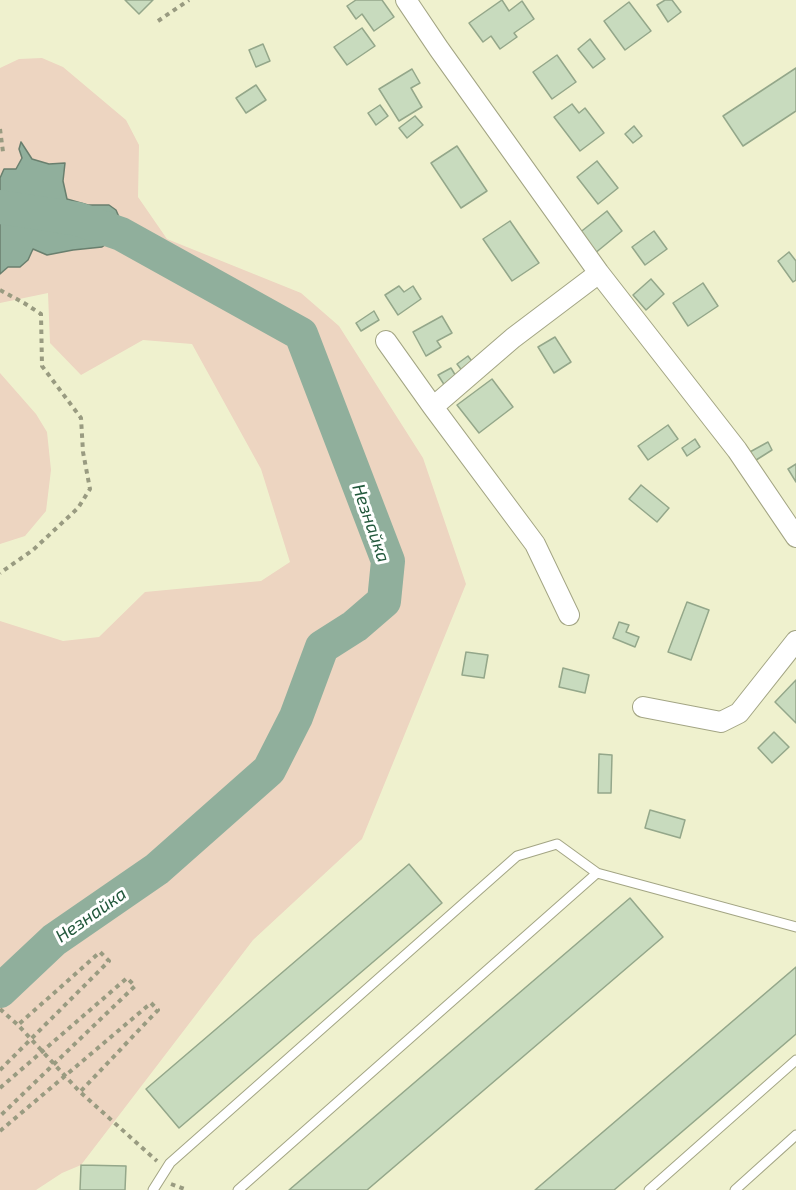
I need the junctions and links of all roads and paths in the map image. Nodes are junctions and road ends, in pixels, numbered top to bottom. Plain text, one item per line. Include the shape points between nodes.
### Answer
1 (189, 0) edge
2 (406, 0) edge
3 (158, 21) dead end
4 (0, 129) edge
5 (3, 152) dead end
6 (599, 273) junction
7 (0, 290) edge
8 (387, 341) dead end
9 (433, 407) junction
10 (796, 537) edge
11 (0, 573) edge
12 (569, 615) dead end
13 (796, 641) edge
14 (643, 707) dead end
15 (597, 873) junction
16 (796, 927) edge
17 (0, 1009) edge
18 (18, 1025) junction
19 (31, 1039) junction
20 (42, 1052) junction
21 (796, 1060) edge
22 (54, 1064) junction
23 (0, 1070) edge
24 (65, 1076) junction
25 (0, 1088) edge
26 (80, 1092) junction
27 (0, 1116) edge
28 (0, 1131) edge
29 (796, 1135) edge
30 (166, 1168) junction
31 (153, 1190) edge
32 (187, 1190) edge
33 (238, 1190) edge
34 (649, 1190) edge
35 (735, 1190) edge

1 - 3 path
2 - 6 street
4 - 5 path
6 - 9 street via 513,338
6 - 10 street via 737,450
7 - 11 path via 41,314 42,366 81,418 90,489 78,508 33,550
8 - 9 street
9 - 12 street via 535,544
13 - 14 street via 739,713 721,722
15 - 16 lane
15 - 30 lane via 557,844 517,856
15 - 33 lane
17 - 18 path
18 - 19 path
18 - 19 path via 100,952 109,961
19 - 20 path
19 - 23 path
20 - 22 path
20 - 22 path via 127,978 135,986
20 - 25 path
21 - 34 lane
22 - 24 path
22 - 27 path
24 - 26 path
24 - 26 path via 151,1004 158,1010
24 - 28 path
26 - 30 path
29 - 35 lane
30 - 31 lane
30 - 32 path via 170,1183

